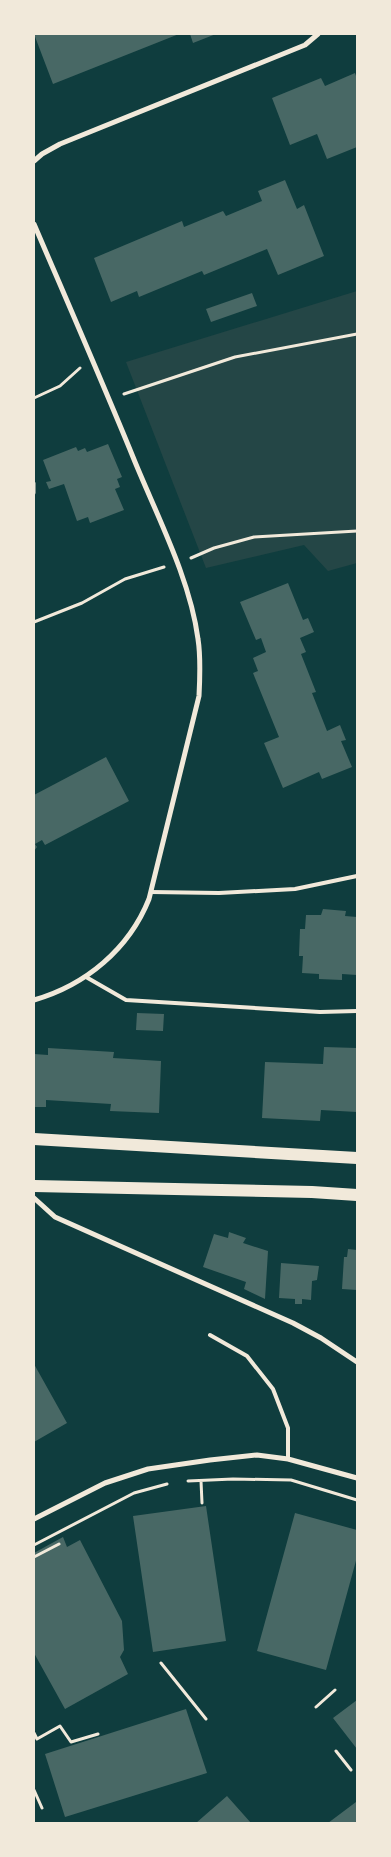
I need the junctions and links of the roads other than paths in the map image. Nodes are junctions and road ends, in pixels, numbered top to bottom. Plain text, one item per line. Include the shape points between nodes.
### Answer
1 (318, 34) edge
2 (34, 161) edge
3 (34, 224) edge
4 (357, 876) edge
5 (151, 892) junction
6 (86, 977) junction
7 (34, 1000) edge
8 (357, 1011) edge
9 (34, 1139) edge
10 (357, 1158) edge
11 (34, 1186) edge
12 (357, 1195) edge
13 (34, 1198) edge
14 (210, 1335) dead end
15 (357, 1362) edge
16 (288, 1459) junction
17 (357, 1477) edge
18 (34, 1519) edge

1 - 2 street via 305,44 60,144
3 - 5 street via 176,564 198,637 199,696
4 - 5 lane via 295,889
5 - 6 street via 141,919 128,938
6 - 7 street
6 - 8 lane via 126,1000 320,1012
9 - 10 main road
11 - 12 main road
13 - 15 street via 55,1217 293,1323
14 - 16 lane via 247,1356 273,1389 288,1428
16 - 17 street
16 - 18 street via 257,1455 148,1469 105,1483

